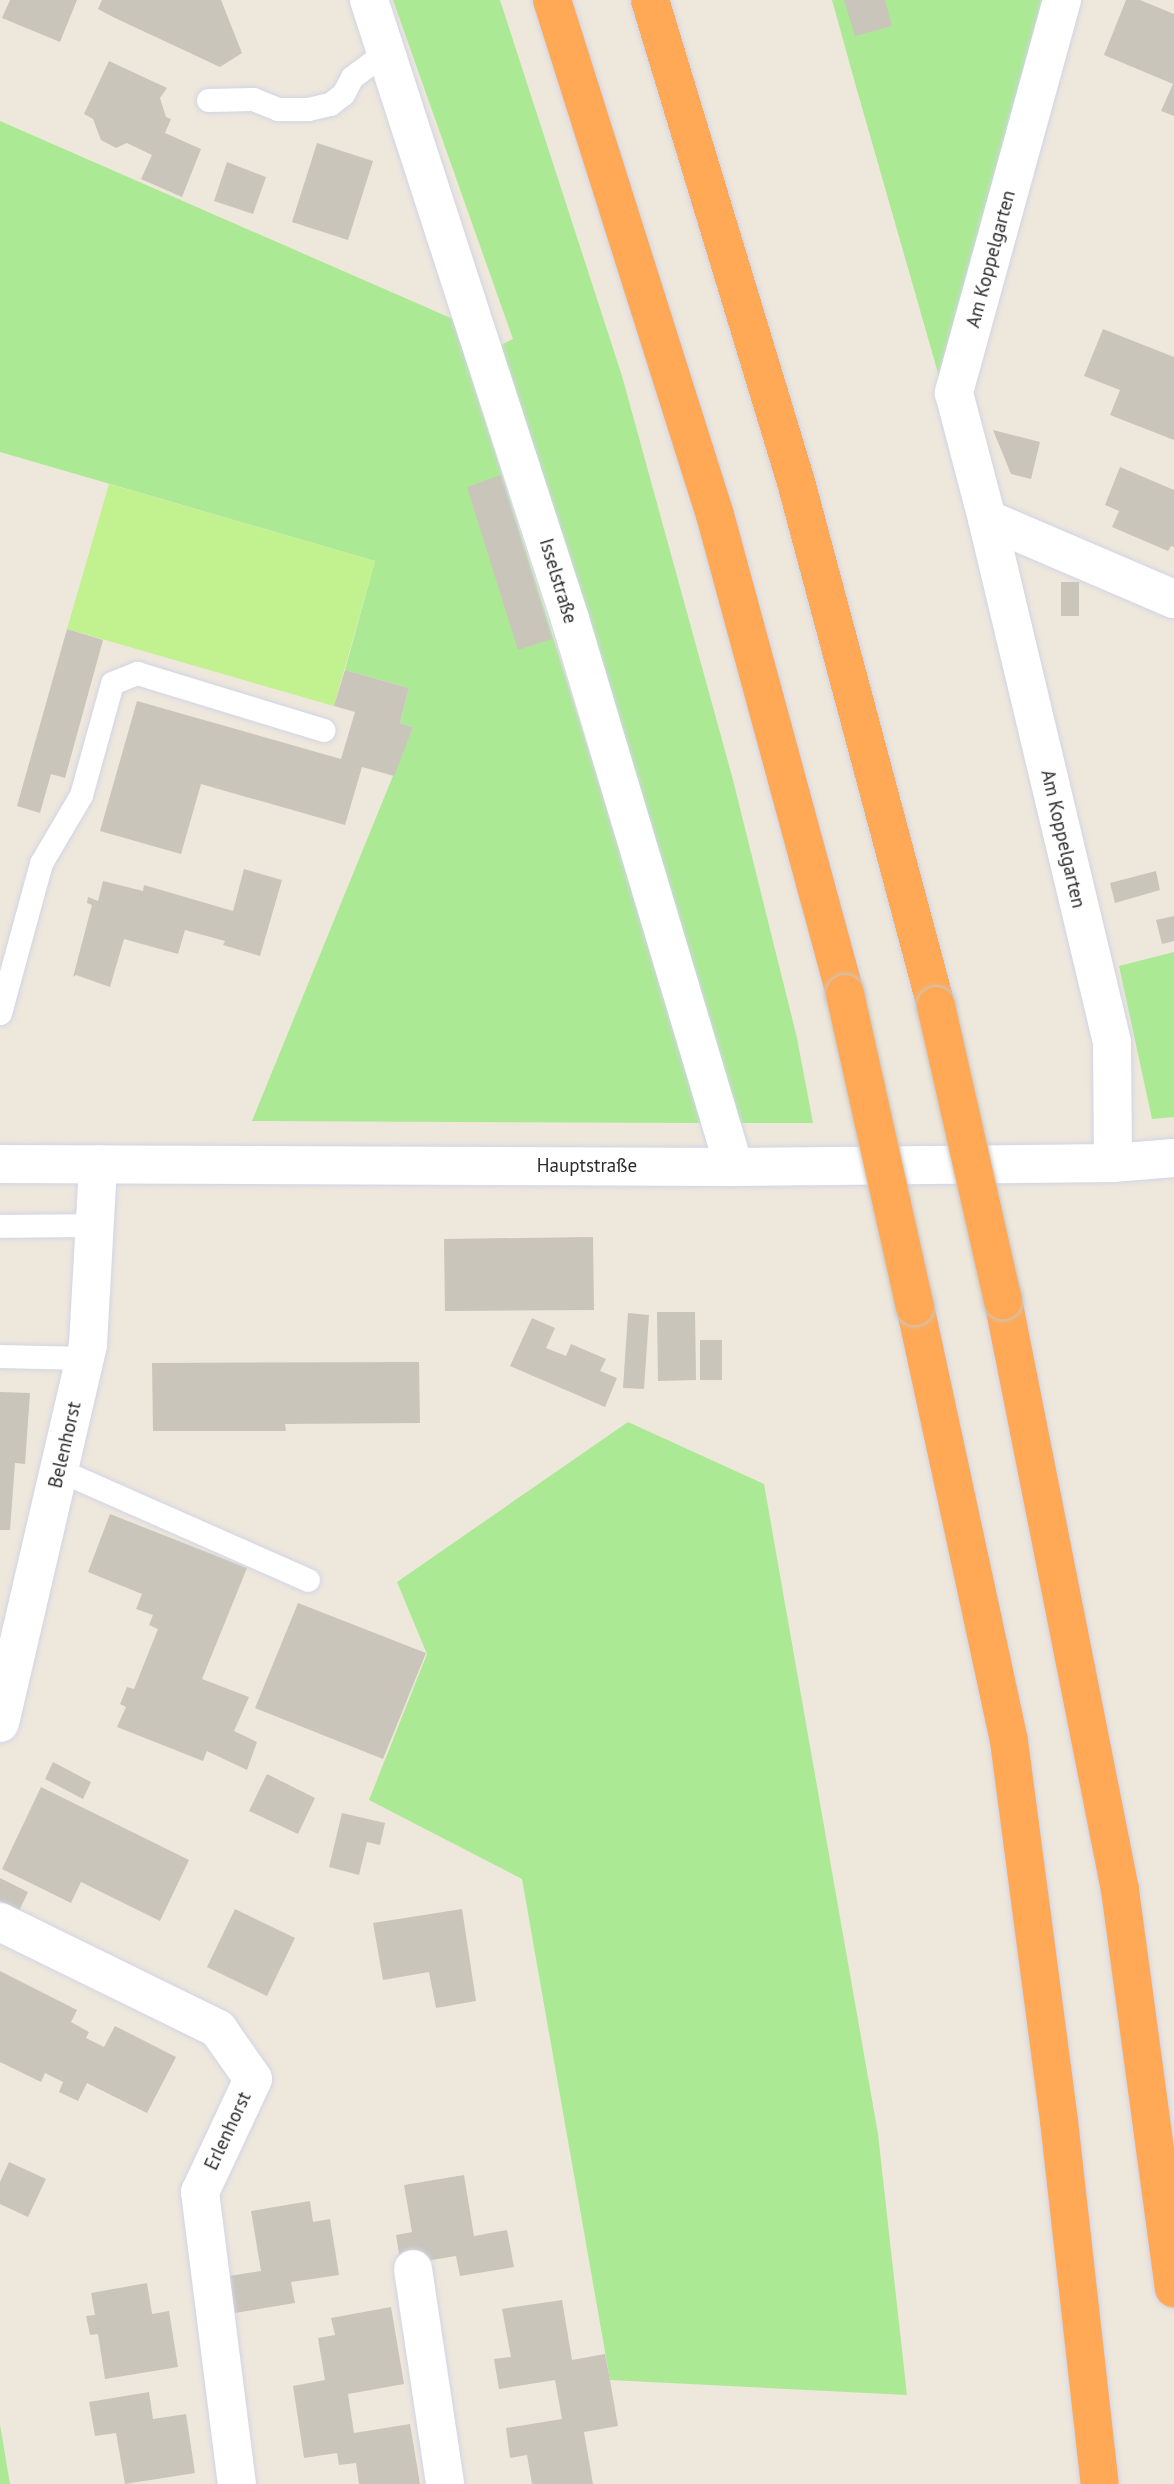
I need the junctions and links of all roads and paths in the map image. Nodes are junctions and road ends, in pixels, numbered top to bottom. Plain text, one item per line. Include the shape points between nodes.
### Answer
1 (369, 0) edge
2 (552, 0) edge
3 (650, 0) edge
4 (1062, 0) edge
5 (386, 52) junction
6 (208, 100) dead end
7 (987, 519) junction
8 (1174, 599) edge
9 (324, 730) dead end
10 (0, 1013) edge
11 (1174, 1158) edge
12 (1113, 1163) junction
13 (0, 1164) edge
14 (98, 1164) junction
15 (734, 1167) junction
16 (96, 1225) junction
17 (0, 1226) edge
18 (0, 1356) edge
19 (85, 1358) junction
20 (59, 1470) junction
21 (308, 1580) dead end
22 (0, 1723) edge
23 (0, 1923) edge
24 (413, 2269) dead end
25 (1174, 2288) edge
26 (237, 2484) edge
27 (445, 2484) edge
28 (1100, 2484) edge

1 - 5 street, Isselstraße
2 - 28 highway, bridge via 715,515 845,994 915,1306 1009,1741
3 - 25 highway, bridge via 796,482 936,1006 1003,1300 1121,1890
4 - 7 street, Am Koppelgarten via 954,394
5 - 6 lane via 352,77 343,94 330,104 278,109 253,99
5 - 15 street, Isselstraße via 570,619
7 - 8 street
7 - 12 street, Am Koppelgarten via 1112,1042
9 - 10 lane via 137,673 113,683 81,795 41,863
11 - 12 street, Hauptstraße
12 - 15 street, Hauptstraße
13 - 14 street, Hauptstraße
14 - 15 street, Hauptstraße
14 - 16 street, Belenhorst
16 - 17 lane
16 - 19 street, Belenhorst
18 - 19 lane
19 - 20 street, Belenhorst
20 - 21 lane
20 - 22 street, Belenhorst
23 - 26 street, Erlenhorst via 218,2029 253,2079 200,2192
24 - 27 street

